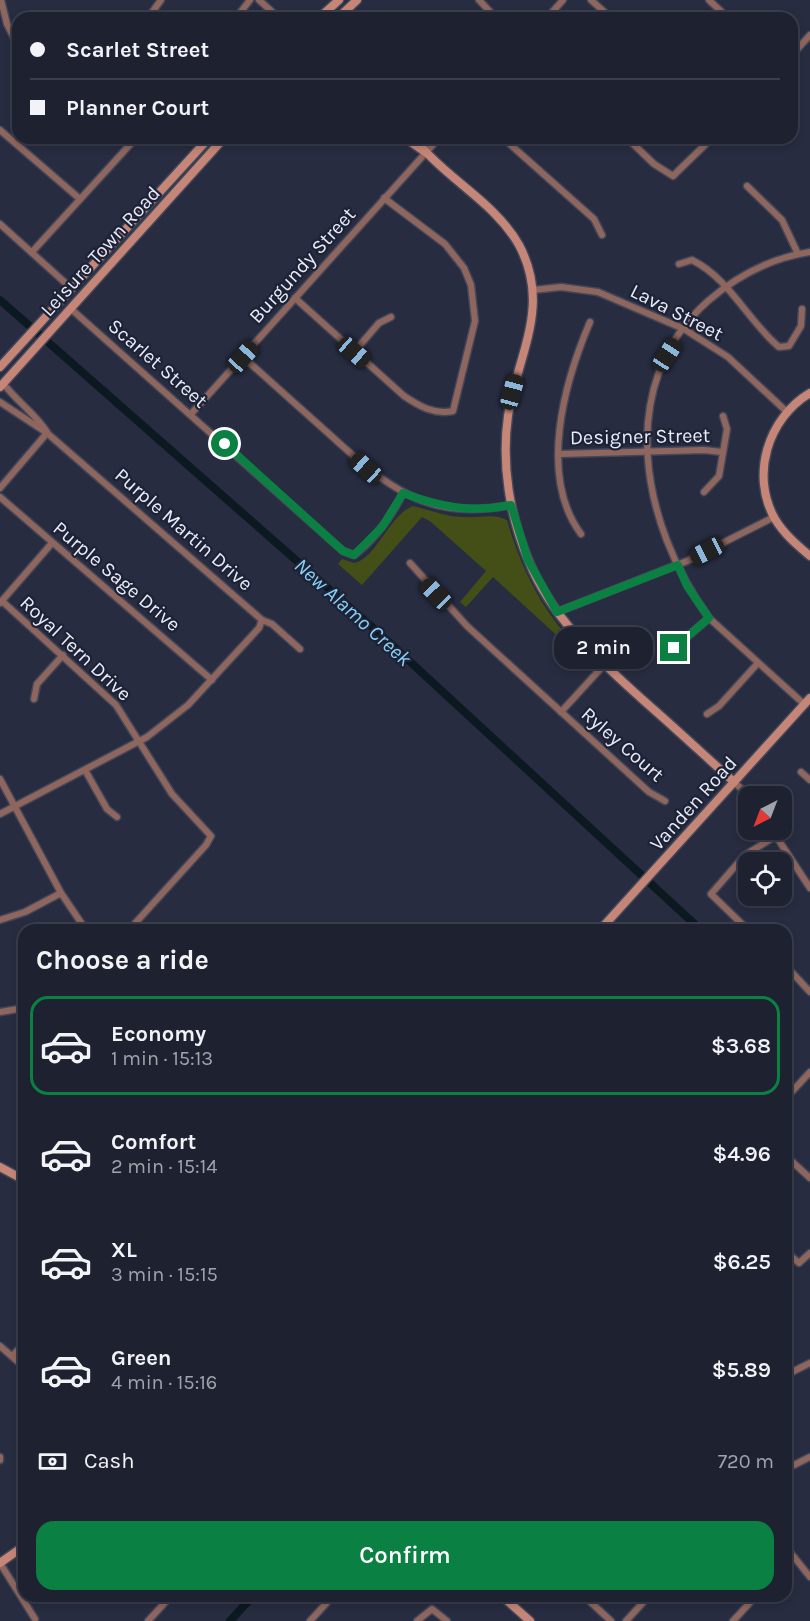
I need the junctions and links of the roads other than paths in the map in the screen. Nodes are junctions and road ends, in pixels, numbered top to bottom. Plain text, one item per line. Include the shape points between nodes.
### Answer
1 (1, 0) edge
2 (250, 0) edge
3 (259, 0) edge
4 (339, 0) edge
5 (357, 0) edge
6 (479, 0) edge
7 (563, 0) edge
8 (591, 0) edge
9 (709, 0) edge
10 (241, 12) edge
11 (272, 12) edge
12 (326, 12) edge
13 (344, 12) edge
14 (490, 12) edge
15 (552, 12) edge
16 (604, 12) edge
17 (722, 12) edge
18 (12, 34) edge
19 (810, 35) edge
20 (798, 48) edge
21 (0, 130) edge
22 (12, 140) edge
23 (16, 144) edge
24 (126, 144) edge
25 (203, 144) edge
26 (219, 144) edge
27 (414, 144) edge
28 (420, 144) edge
29 (433, 144) edge
30 (510, 144) edge
31 (633, 144) edge
32 (706, 144) edge
33 (128, 146) joint
34 (426, 152) junction
35 (747, 186) dead end
36 (384, 198) junction
37 (80, 199) junction
38 (0, 224) edge
39 (602, 235) dead end
40 (32, 252) junction
41 (810, 252) edge
42 (798, 254) junction
43 (679, 264) dead end
44 (726, 286) junction
45 (71, 288) junction
46 (533, 290) junction
47 (295, 298) junction
48 (70, 308) junction
49 (802, 309) dead end
50 (391, 317) dead end
51 (590, 322) dead end
52 (684, 329) junction
53 (354, 352) junction
54 (243, 357) junction
55 (0, 367) edge
56 (2, 385) edge
57 (810, 393) edge
58 (0, 402) edge
59 (787, 412) junction
60 (191, 414) junction
61 (723, 417) dead end
62 (48, 433) junction
63 (646, 452) junction
64 (722, 452) junction
65 (559, 454) junction
66 (0, 488) edge
67 (704, 492) dead end
68 (403, 493) junction
69 (0, 497) edge
70 (511, 505) junction
71 (774, 517) junction
72 (582, 534) dead end
73 (52, 543) junction
74 (810, 556) edge
75 (410, 563) dead end
76 (678, 565) junction
77 (1, 602) edge
78 (557, 612) junction
79 (709, 618) junction
80 (262, 620) junction
81 (674, 648) dead end
82 (300, 649) dead end
83 (63, 656) junction
84 (758, 663) junction
85 (604, 665) junction
86 (212, 680) junction
87 (34, 699) dead end
88 (807, 701) edge
89 (561, 712) junction
90 (707, 714) dead end
91 (140, 741) junction
92 (85, 770) junction
93 (801, 772) dead end
94 (0, 779) edge
95 (810, 780) edge
96 (734, 782) junction
97 (738, 786) edge
98 (665, 801) dead end
99 (15, 807) junction
100 (0, 814) edge
101 (117, 817) dead end
102 (769, 840) edge
103 (779, 840) edge
104 (810, 888) edge
105 (61, 893) junction
106 (0, 920) edge
107 (82, 924) edge
108 (134, 924) edge
109 (605, 924) edge
110 (742, 924) edge
111 (792, 972) edge
112 (810, 992) edge
113 (18, 1009) edge
114 (0, 1012) edge
115 (809, 1076) edge
116 (792, 1092) edge
117 (792, 1162) edge
118 (0, 1167) edge
119 (18, 1177) edge
120 (810, 1178) edge
121 (810, 1253) edge
122 (792, 1257) edge
123 (0, 1346) edge
124 (18, 1350) edge
125 (12, 1356) junction
126 (18, 1362) edge
127 (810, 1363) edge
128 (792, 1372) edge
129 (810, 1457) edge
130 (792, 1466) edge
131 (18, 1550) edge
132 (792, 1561) edge
133 (0, 1563) edge
134 (810, 1576) edge
135 (18, 1592) edge
136 (24, 1602) edge
137 (165, 1602) edge
138 (327, 1602) edge
139 (509, 1602) edge
140 (590, 1602) edge
141 (643, 1602) edge
142 (750, 1602) edge
143 (35, 1619) dead end
144 (148, 1621) edge
145 (310, 1621) edge
146 (417, 1621) edge
147 (447, 1621) edge
148 (530, 1621) edge
149 (611, 1621) edge
150 (626, 1621) edge
151 (733, 1621) edge

1 - 18 street
2 - 10 street
3 - 11 street
4 - 12 street
5 - 13 street
6 - 14 street
7 - 15 street
8 - 16 street
9 - 17 street
19 - 20 street
21 - 22 street
23 - 37 street
24 - 33 street
25 - 45 street, Leisure Town Road
26 - 48 street, Leisure Town Road
27 - 34 street
28 - 34 street
29 - 34 street, Burgundy Street
30 - 39 street via 594,219
31 - 32 street via 673,176
33 - 37 street
34 - 36 street, Burgundy Street
34 - 46 street via 499,217 513,235
35 - 42 street via 782,220
36 - 47 street, Burgundy Street
36 - 53 street via 446,244 471,285 475,321 453,411 441,414 420,407
37 - 40 street
38 - 40 street
40 - 45 street
41 - 42 street
42 - 44 street via 769,262
43 - 44 street via 692,260
44 - 49 street via 760,330 779,347 789,346 801,326
44 - 52 street via 703,305
45 - 55 street, Leisure Town Road
46 - 52 street, Lava Street via 561,287 598,292
46 - 70 street via 530,331 507,418 506,463
47 - 53 street
47 - 54 street, Burgundy Street
48 - 56 street, Leisure Town Road
48 - 60 street, Scarlet Street
50 - 53 street via 379,322
51 - 65 street via 565,397
52 - 59 street, Lava Street via 728,357
52 - 63 street via 656,380 648,409
54 - 60 street, Burgundy Street
54 - 68 street via 366,468
56 - 62 street, Purple Martin Drive
57 - 59 street
58 - 62 street, Purple Martin Drive
59 - 71 street via 772,434 764,463 766,492
60 - 68 street, Scarlet Street via 343,551 354,555 382,527
61 - 64 street via 727,429
62 - 66 street
62 - 80 street, Purple Martin Drive
63 - 64 street, Designer Street
63 - 65 street, Designer Street
63 - 76 street via 656,506
64 - 67 street via 719,476
65 - 72 street via 570,518
68 - 70 street via 459,509
69 - 73 street, Purple Sage Drive
70 - 78 street via 528,560
71 - 74 street
71 - 76 street
73 - 77 street
73 - 86 street, Purple Sage Drive
75 - 89 street, Ryley Court via 467,626
76 - 78 street
76 - 79 street
77 - 83 street, Royal Tern Drive
78 - 85 street
79 - 81 street
79 - 84 street
80 - 82 street, Purple Martin Drive
80 - 86 street
83 - 87 street via 37,684
83 - 91 street, Royal Tern Drive via 116,705
84 - 88 street
84 - 90 street
85 - 89 street
85 - 96 street
86 - 91 street via 188,705
88 - 96 street, Vanden Road
89 - 98 street, Ryley Court via 649,792
91 - 92 street
91 - 108 street, Royal Tern Drive via 172,794 211,836
92 - 99 street
92 - 101 street via 107,809
93 - 95 street
94 - 99 street
96 - 97 street
96 - 109 street, Vanden Road
99 - 100 street
99 - 105 street
102 - 110 street via 745,855 711,894
103 - 104 street
105 - 106 street
105 - 107 street
111 - 112 street
113 - 114 street
115 - 116 street
117 - 120 street
118 - 119 street
121 - 122 street via 799,1263
123 - 125 street
124 - 125 street
125 - 126 street
127 - 128 street
129 - 130 street
131 - 133 street
132 - 134 street
133 - 135 street
136 - 143 street
137 - 144 street
138 - 145 street
139 - 148 street
140 - 149 street
141 - 150 street
142 - 151 street
146 - 147 street via 432,1609

